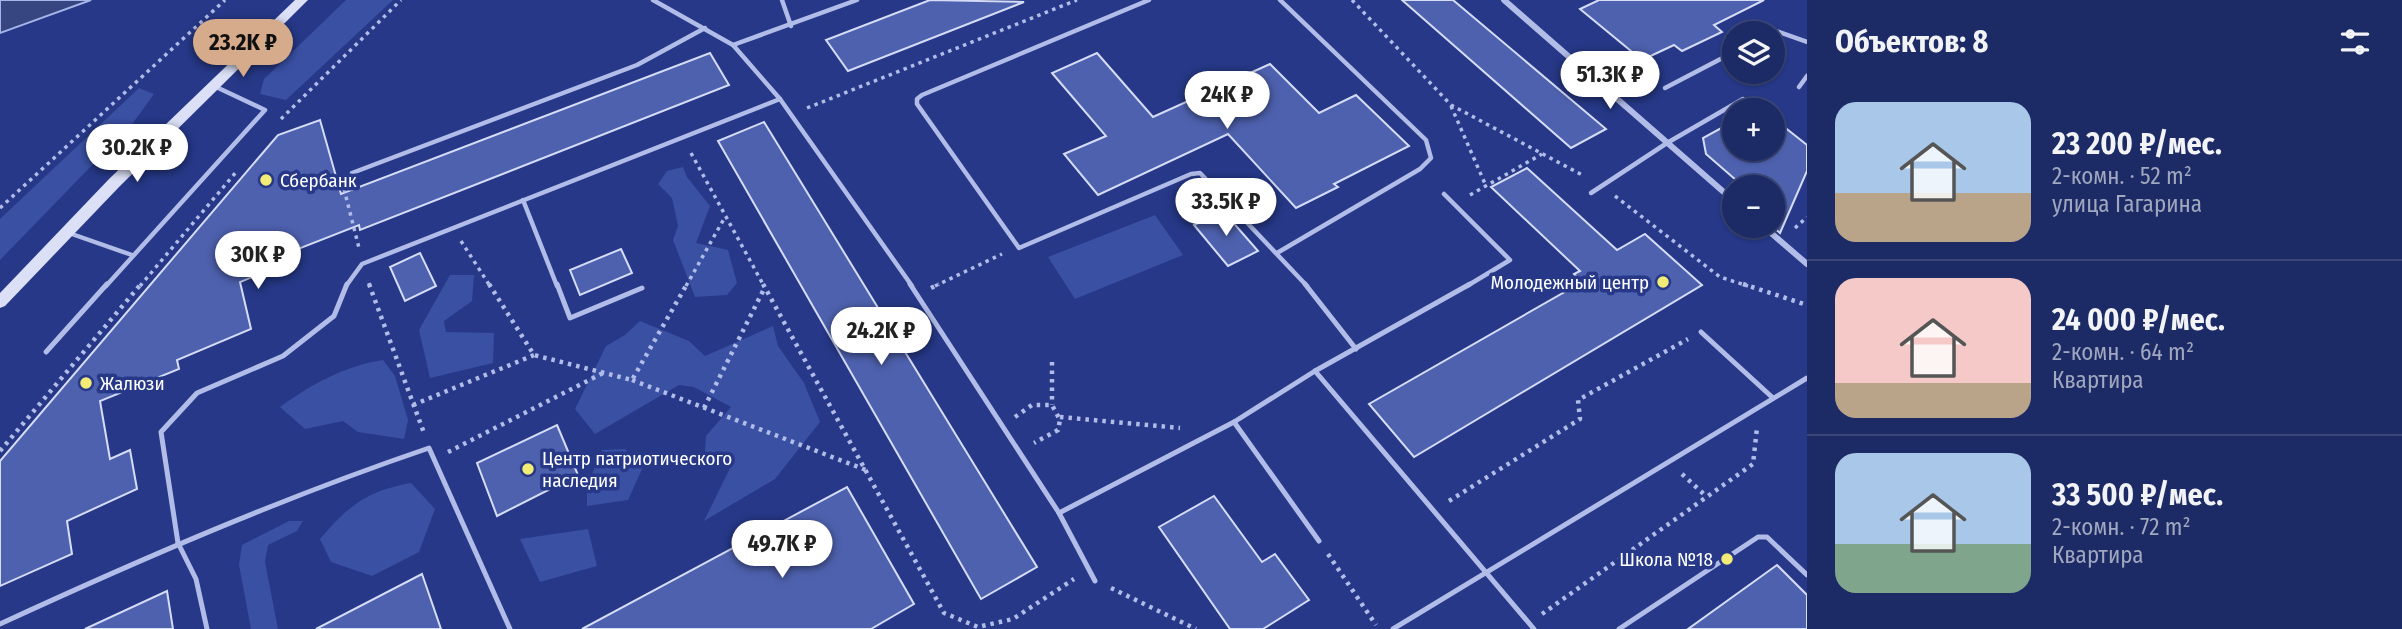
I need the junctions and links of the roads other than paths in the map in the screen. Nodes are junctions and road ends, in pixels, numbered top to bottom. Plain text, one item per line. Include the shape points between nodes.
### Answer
1 (302, 0) edge
2 (653, 0) edge
3 (782, 0) edge
4 (857, 0) edge
5 (1149, 0) edge
6 (1280, 0) edge
7 (1504, 0) edge
8 (791, 26) junction
9 (705, 28) junction
10 (1785, 34) edge
11 (1807, 42) edge
12 (733, 46) junction
13 (1722, 58) edge
14 (1807, 76) edge
15 (212, 85) junction
16 (1799, 87) dead end
17 (1665, 88) dead end
18 (780, 99) junction
19 (265, 110) joint
20 (1722, 111) edge
21 (1667, 143) junction
22 (352, 173) road end
23 (1722, 191) edge
24 (1591, 192) dead end
25 (1444, 194) dead end
26 (523, 200) junction
27 (66, 232) junction
28 (1777, 238) edge
29 (1277, 253) junction
30 (132, 255) junction
31 (1807, 264) edge
32 (642, 288) dead end
33 (0, 302) edge
34 (1701, 332) road end
35 (1356, 349) junction
36 (46, 352) dead end
37 (1315, 371) junction
38 (1806, 382) edge
39 (1773, 398) junction
40 (1234, 422) junction
41 (1059, 513) junction
42 (1319, 541) road end
43 (178, 543) junction
44 (1486, 573) junction
45 (1807, 575) edge
46 (1095, 580) road end
47 (0, 624) edge
48 (207, 629) edge
49 (510, 629) edge
50 (1393, 629) edge
51 (1534, 629) edge
52 (1619, 629) edge

1 - 15 main road
2 - 9 lane
3 - 8 lane
4 - 8 lane
5 - 29 lane via 922,95 917,104 1019,248 1200,173
6 - 29 lane via 1426,140 1431,158 1420,169
7 - 21 street
8 - 12 lane
9 - 12 lane
9 - 22 lane via 637,65
10 - 11 lane
12 - 18 lane
13 - 17 lane
14 - 16 lane
15 - 19 lane
15 - 27 main road
18 - 26 lane
18 - 41 lane via 918,295
19 - 30 lane
20 - 21 lane
21 - 23 street
21 - 24 lane
25 - 35 lane via 1510,260
26 - 32 lane via 570,318
26 - 43 lane via 362,264 349,280 334,316 283,356 197,393 161,432
27 - 30 lane
27 - 33 main road
28 - 31 street
29 - 35 lane
30 - 36 lane
34 - 39 lane
35 - 37 lane
37 - 40 lane
37 - 44 lane
38 - 39 lane
39 - 44 lane
40 - 41 lane
40 - 42 lane
41 - 46 lane
43 - 47 lane
43 - 48 lane via 196,579
43 - 49 lane via 338,478 429,448
44 - 50 lane
44 - 51 lane
45 - 52 lane via 1767,537 1758,537

